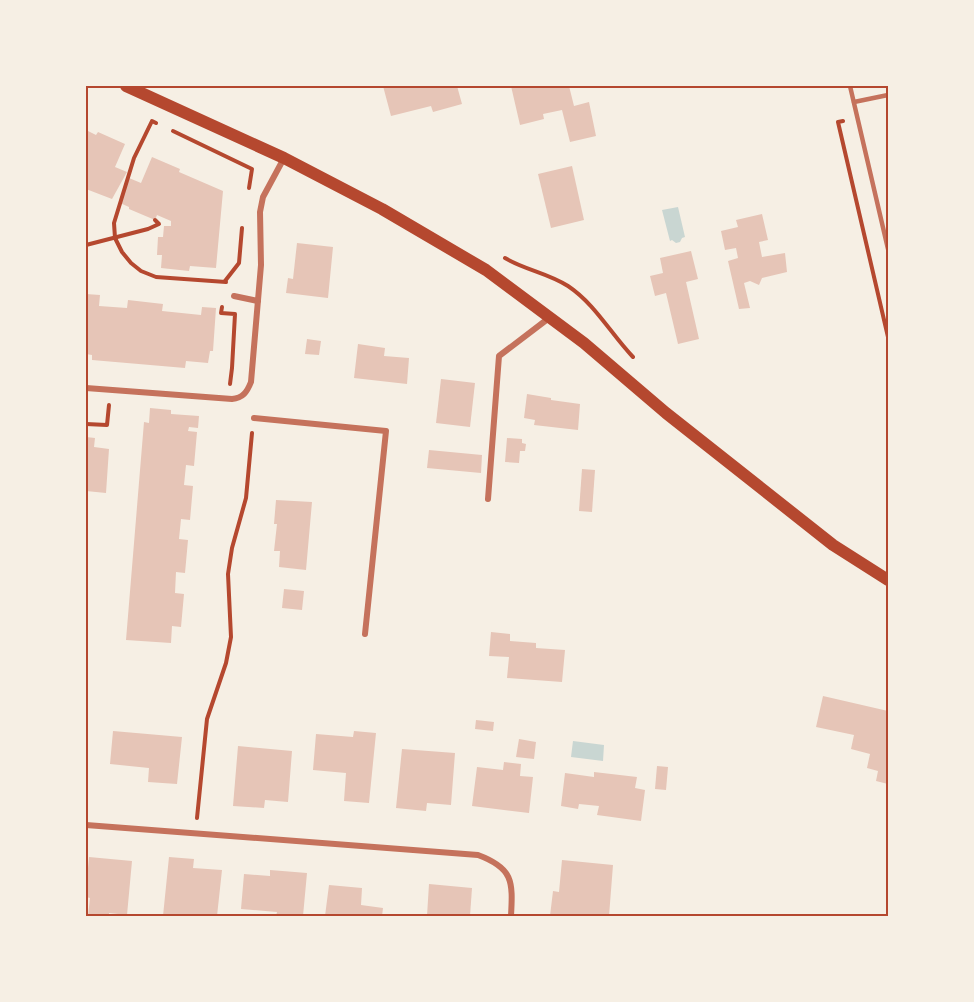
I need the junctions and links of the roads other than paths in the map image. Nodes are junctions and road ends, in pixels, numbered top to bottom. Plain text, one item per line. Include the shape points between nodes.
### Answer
1 (126, 86) edge
2 (850, 86) edge
3 (888, 95) edge
4 (854, 102) junction
5 (284, 158) junction
6 (888, 249) edge
7 (234, 296) dead end
8 (258, 301) junction
9 (549, 317) junction
10 (86, 388) edge
11 (254, 418) road end
12 (488, 499) dead end
13 (888, 580) edge
14 (365, 634) dead end
15 (86, 825) edge
16 (511, 916) edge

1 - 5 main road
2 - 4 lane
3 - 4 lane
4 - 6 lane
5 - 8 street via 261,204
5 - 9 main road via 486,270
7 - 8 street
8 - 10 street via 251,382 242,397
9 - 12 street via 499,356
9 - 13 main road via 824,538
11 - 14 street via 386,431
15 - 16 street via 478,855 502,867 509,879

